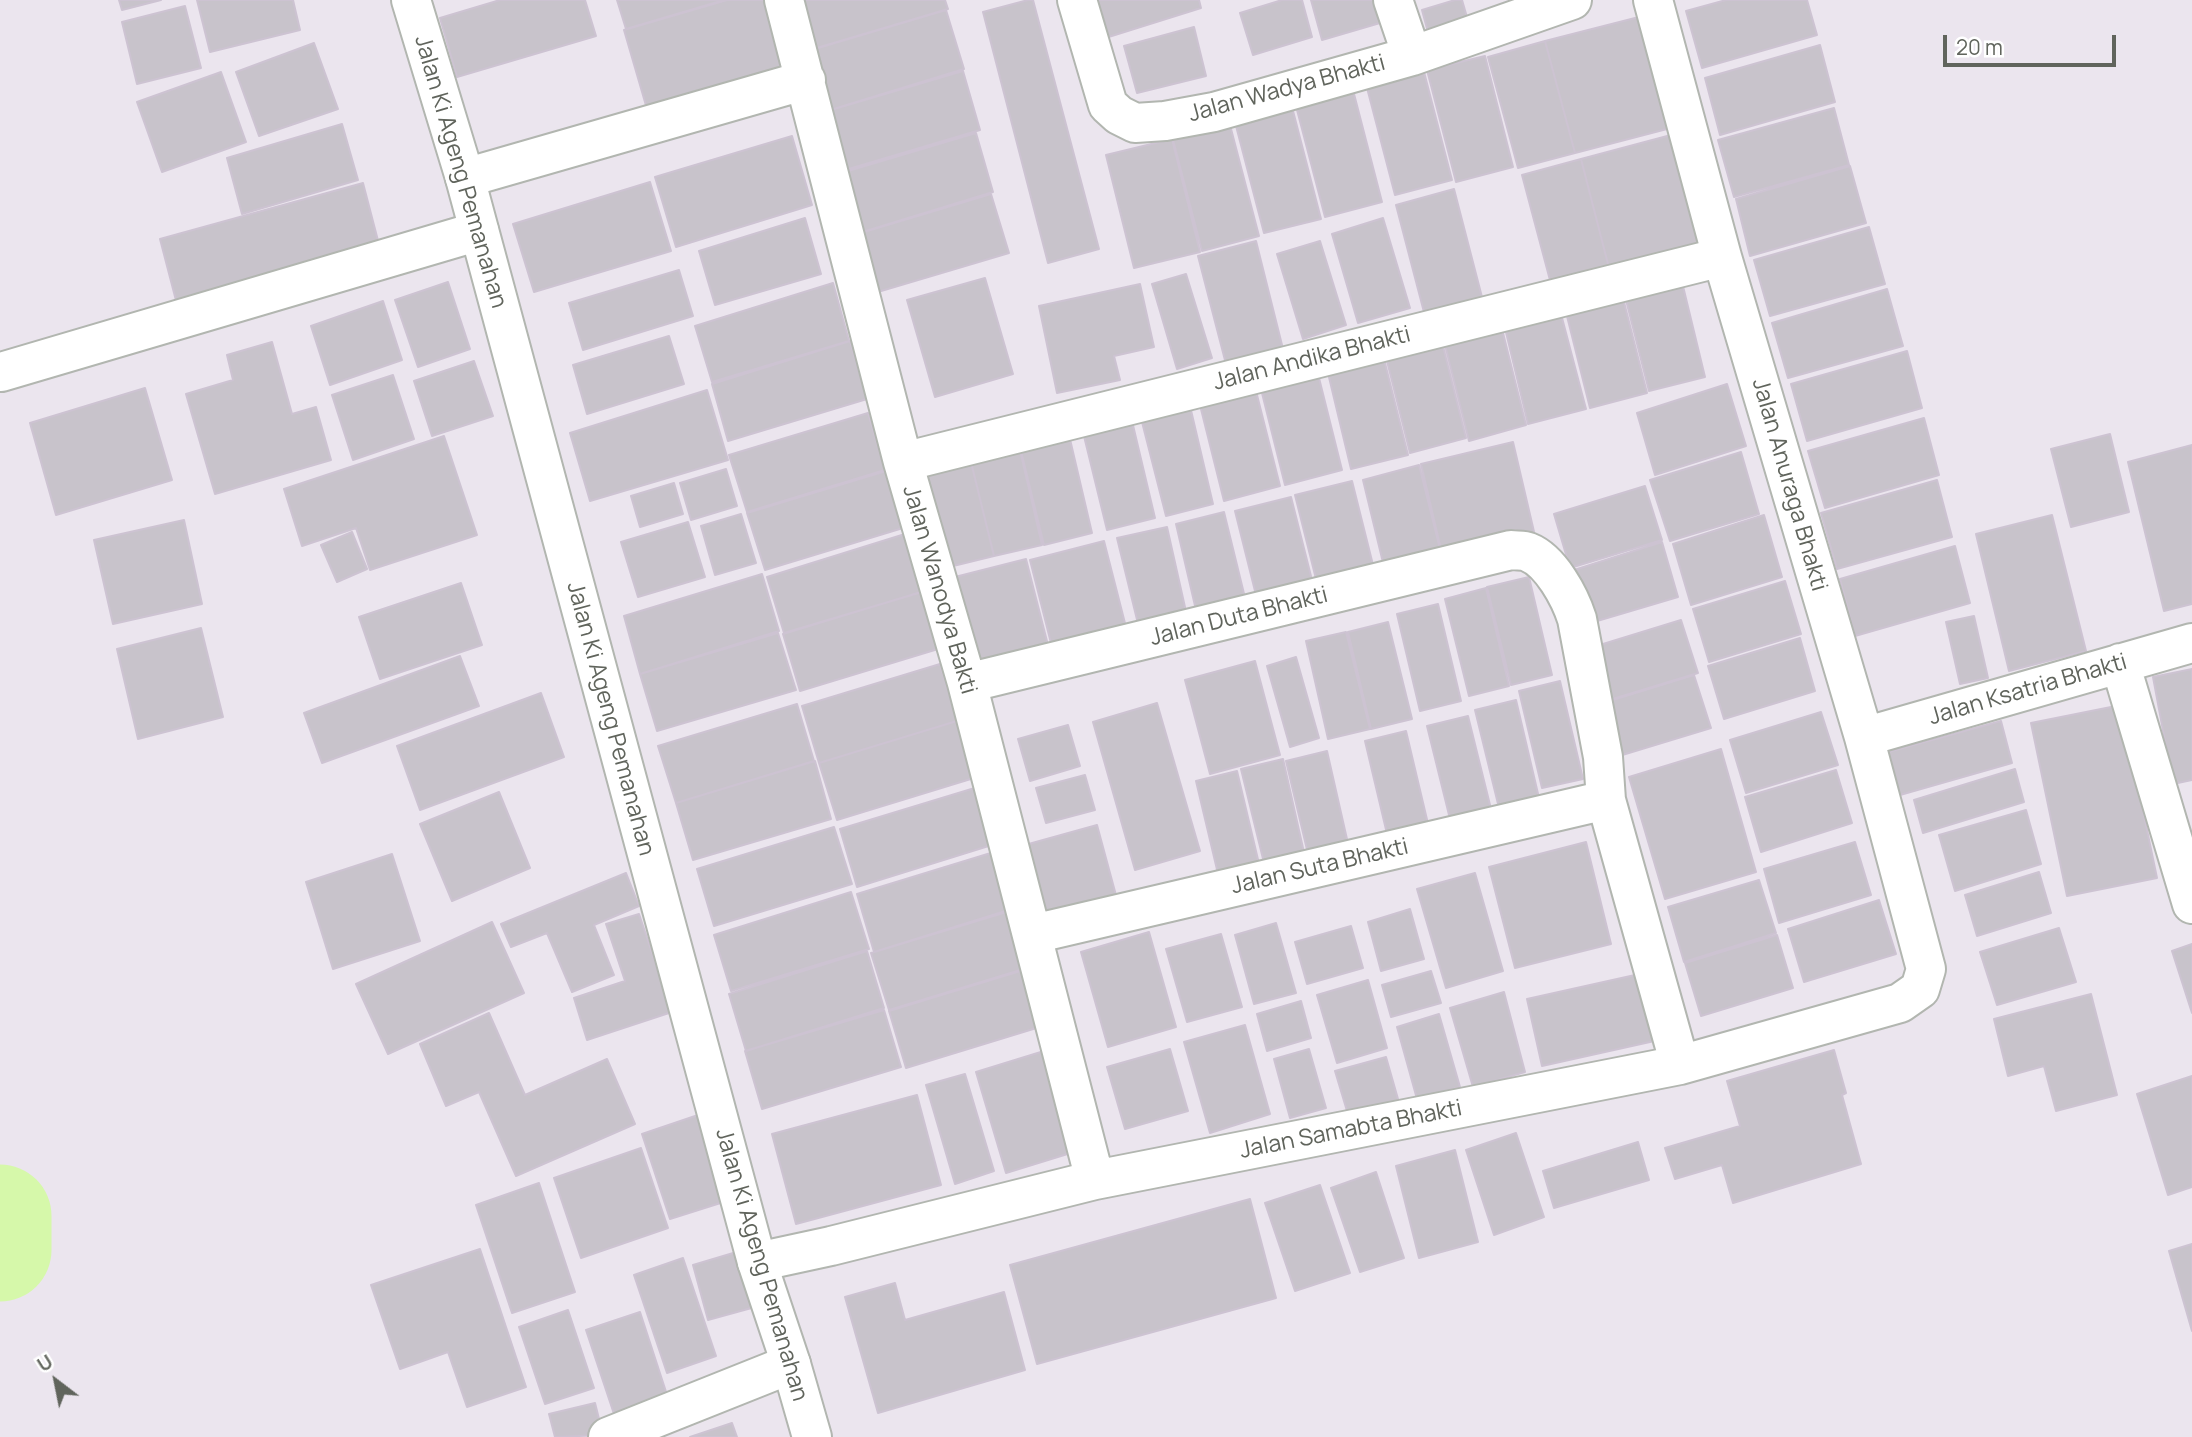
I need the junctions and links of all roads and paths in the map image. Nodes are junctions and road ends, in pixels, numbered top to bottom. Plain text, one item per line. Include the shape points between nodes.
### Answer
1 (411, 0) edge
2 (784, 0) edge
3 (1077, 0) edge
4 (1392, 0) edge
5 (1572, 0) edge
6 (1653, 0) edge
7 (1412, 56) junction
8 (806, 80) junction
9 (465, 178) junction
10 (479, 231) junction
11 (1722, 257) junction
12 (1, 372) edge
13 (903, 462) junction
14 (2192, 643) edge
15 (2120, 663) junction
16 (967, 683) junction
17 (1864, 737) junction
18 (1606, 800) junction
19 (2192, 904) edge
20 (1033, 934) junction
21 (1926, 969) joint
22 (1680, 1065) junction
23 (1095, 1180) junction
24 (757, 1262) junction
25 (791, 1364) junction
26 (608, 1437) edge
27 (812, 1437) edge

1 - 9 street, Jalan Ki Ageng Pemanahan
2 - 8 street, Jalan Wanodya Bakti
3 - 7 street, Jalan Wadya Bhakti via 1108,104 1135,123 1214,112
4 - 7 street
5 - 7 street, Jalan Wadya Bhakti
6 - 11 street, Jalan Anuraga Bhakti
8 - 9 street
8 - 13 street, Jalan Wanodya Bakti
9 - 10 street, Jalan Ki Ageng Pemanahan
10 - 12 street
10 - 24 street, Jalan Ki Ageng Pemanahan
11 - 13 street, Jalan Andika Bhakti
11 - 17 street, Jalan Anuraga Bhakti
13 - 16 street, Jalan Wanodya Bakti
14 - 15 street, Jalan Ksatria Bhakti
15 - 17 street, Jalan Ksatria Bhakti
15 - 19 street
16 - 18 street, Jalan Duta Bhakti via 1511,550 1527,551 1560,582 1571,600 1604,757
16 - 20 street, Jalan Wanodya Bakti
17 - 21 street, Jalan Anuraga Bhakti
18 - 20 street, Jalan Suta Bhakti
18 - 22 street
20 - 23 street, Jalan Wanodya Bakti
21 - 22 street, Jalan Samabta Bhakti via 1920,989 1900,1003
22 - 23 street, Jalan Samabta Bhakti
23 - 24 street, Jalan Samabta Bhakti
24 - 25 street, Jalan Ki Ageng Pemanahan
25 - 26 street
25 - 27 street, Jalan Ki Ageng Pemanahan

